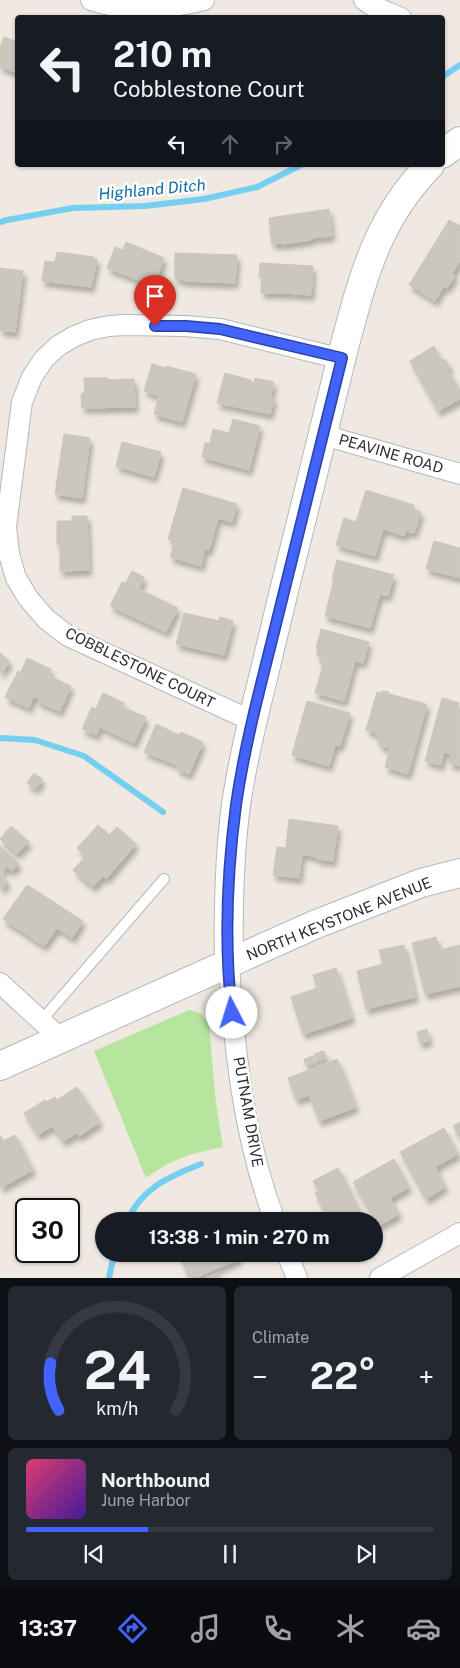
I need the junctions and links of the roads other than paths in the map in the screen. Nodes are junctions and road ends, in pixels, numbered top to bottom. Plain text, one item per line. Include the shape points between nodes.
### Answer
1 (91, 0) edge
2 (204, 0) edge
3 (364, 0) edge
4 (395, 15) edge
5 (460, 141) edge
6 (445, 152) edge
7 (428, 167) edge
8 (342, 358) junction
9 (323, 435) junction
10 (460, 474) edge
11 (252, 722) junction
12 (460, 873) edge
13 (164, 879) dead end
14 (228, 963) junction
15 (0, 983) edge
16 (51, 1030) junction
17 (0, 1066) edge
18 (271, 1212) edge
19 (460, 1233) edge
20 (290, 1262) edge
21 (297, 1278) edge
22 (380, 1278) edge

1 - 2 street via 131,7 170,7
3 - 4 street
5 - 6 street
7 - 8 street, PUTNAM DRIVE via 402,198 378,239 360,288
8 - 9 street, PUTNAM DRIVE
8 - 11 street, COBBLESTONE COURT via 220,329 109,326 82,333 58,346 32,377 22,402 6,527 16,578 28,598 46,620 68,636
9 - 10 street, PEAVINE ROAD
9 - 11 street, PUTNAM DRIVE
11 - 14 street, PUTNAM DRIVE via 231,847
12 - 14 street, NORTH KEYSTONE AVENUE via 387,896
13 - 16 lane
14 - 16 street, NORTH KEYSTONE AVENUE
14 - 18 street, PUTNAM DRIVE via 249,1137
15 - 16 street
16 - 17 street, NORTH KEYSTONE AVENUE
19 - 22 street
20 - 21 street

